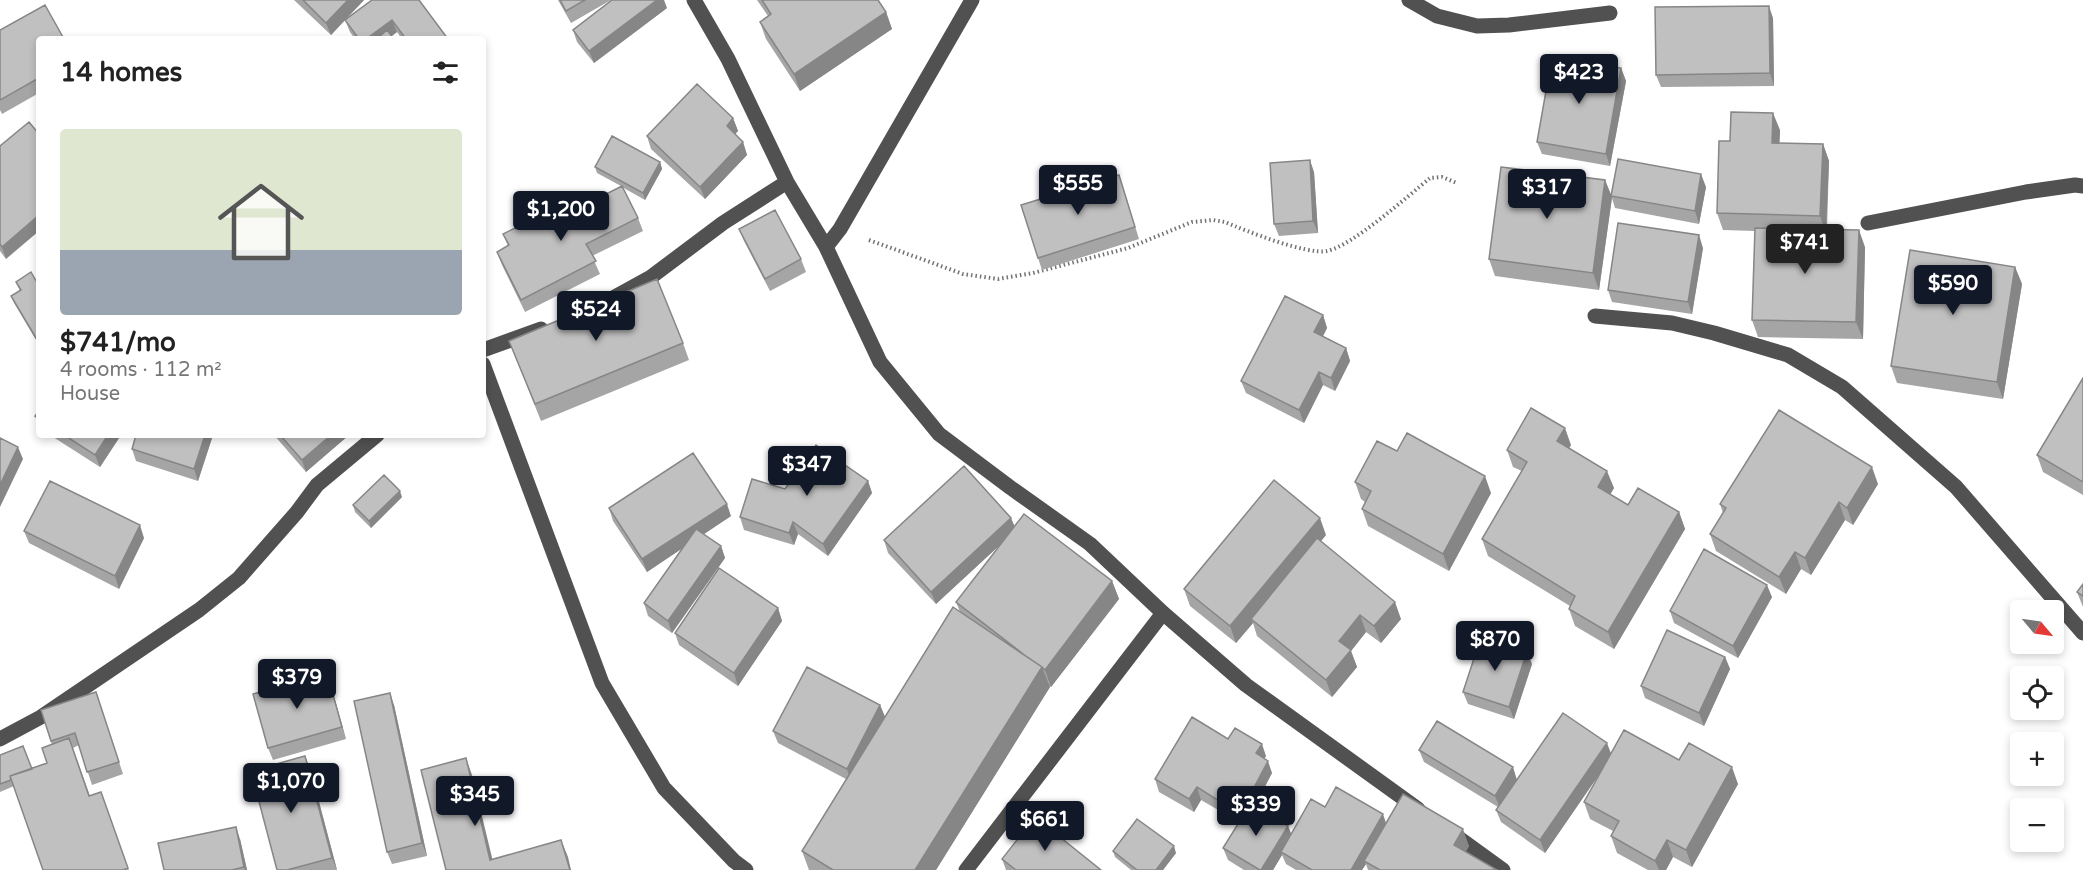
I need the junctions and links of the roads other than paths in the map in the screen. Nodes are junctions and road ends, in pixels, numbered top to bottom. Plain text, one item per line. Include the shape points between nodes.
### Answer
1 (694, 0) edge
2 (972, 0) edge
3 (1408, 0) edge
4 (1610, 13) dead end
5 (787, 182) junction
6 (2083, 186) edge
7 (1868, 223) dead end
8 (826, 246) junction
9 (590, 311) edge
10 (1594, 316) dead end
11 (558, 323) edge
12 (486, 349) edge
13 (486, 372) edge
14 (373, 438) edge
15 (1163, 614) junction
16 (2083, 633) edge
17 (0, 738) edge
18 (746, 870) edge
19 (966, 870) edge
20 (1503, 870) edge

1 - 5 street
2 - 8 street via 840,229
3 - 4 street via 1437,16 1477,26
5 - 8 street
5 - 9 street via 723,223 651,278
6 - 7 street via 2026,192
8 - 15 street via 880,362 939,434 1090,544
10 - 16 street via 1672,323 1714,333 1788,355 1842,387 1956,487
11 - 12 street
13 - 18 street via 602,683 664,788
14 - 17 street via 317,484 231,585 41,717
15 - 19 street
15 - 20 street via 1246,685

